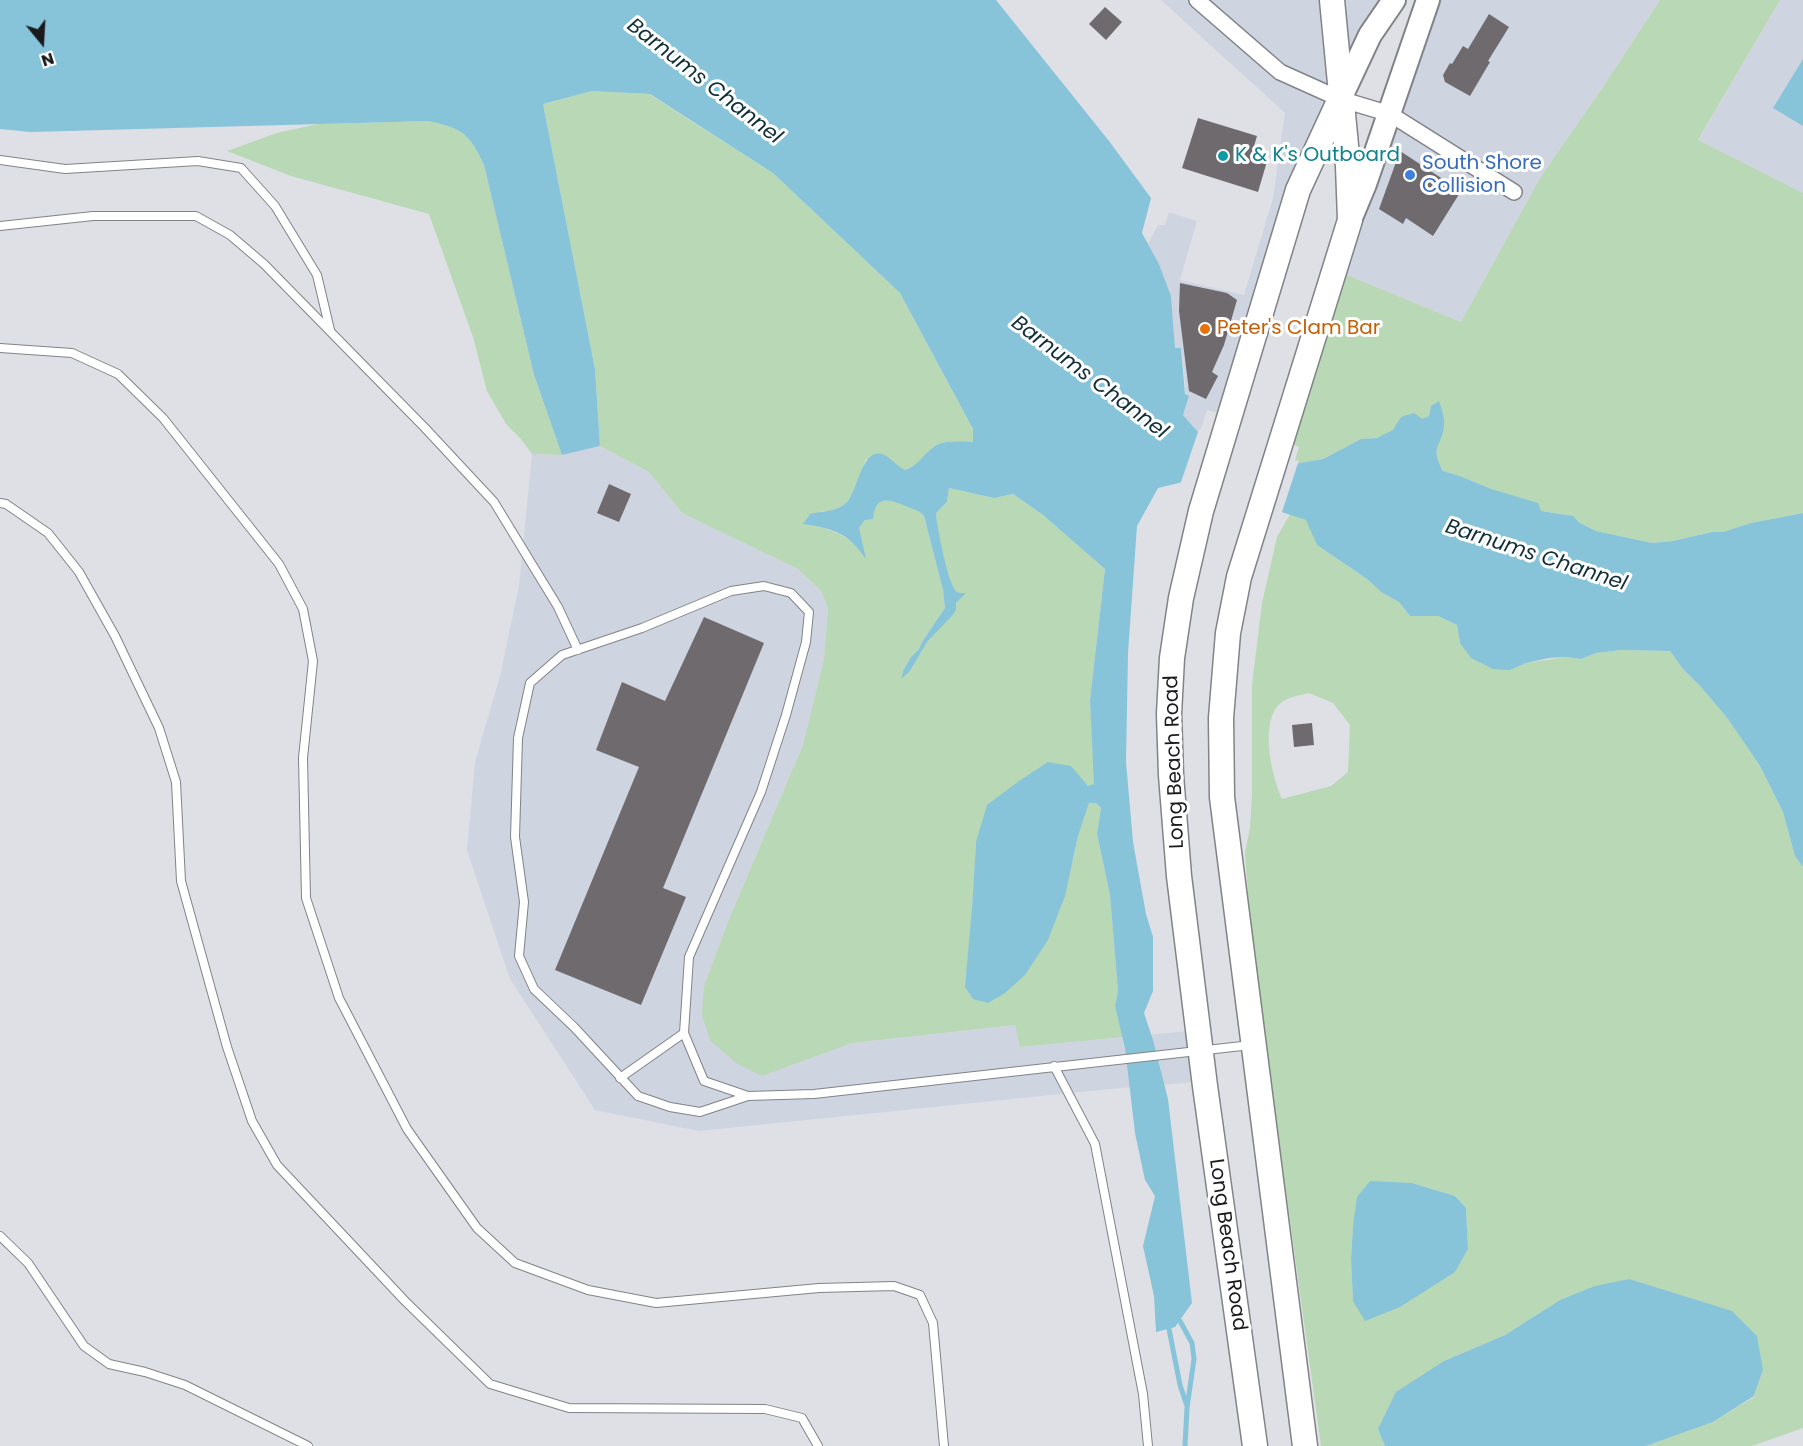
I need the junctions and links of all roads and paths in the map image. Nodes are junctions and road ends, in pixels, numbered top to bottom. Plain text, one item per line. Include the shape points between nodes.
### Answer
1 (1197, 0) edge
2 (1332, 0) edge
3 (1394, 0) edge
4 (1428, 0) edge
5 (1340, 99) junction
6 (1390, 114) junction
7 (0, 160) edge
8 (1514, 192) dead end
9 (1350, 220) junction
10 (0, 226) edge
11 (330, 332) junction
12 (0, 348) edge
13 (0, 503) edge
14 (578, 650) junction
15 (684, 1033) junction
16 (1254, 1045) junction
17 (1201, 1052) junction
18 (1054, 1066) junction
19 (621, 1078) junction
20 (748, 1096) junction
21 (0, 1236) edge
22 (308, 1446) edge
23 (818, 1446) edge
24 (944, 1446) edge
25 (1148, 1446) edge
26 (1255, 1446) edge
27 (1305, 1446) edge

1 - 5 street via 1280,72
2 - 5 main road
3 - 5 main road, Long Beach Road via 1370,35
4 - 6 main road
5 - 6 street
5 - 9 main road
5 - 17 main road, Long Beach Road via 1298,190 1201,511 1172,658 1171,775
6 - 8 street
6 - 9 main road
7 - 11 lane via 65,169 198,161 241,168 275,206 317,275
9 - 16 main road via 1253,528 1228,633 1221,718 1222,797
10 - 11 lane via 93,216 196,216 230,235 264,264
11 - 14 lane via 494,502 558,608
12 - 24 lane via 72,353 118,374 163,417 279,564 303,609 313,661 303,758 306,898 344,1009 407,1130 477,1228 515,1263 588,1290 656,1303 883,1286 920,1295 933,1323
13 - 23 lane via 48,533 79,572 159,728 176,782 181,881 252,1121 277,1165 405,1301 490,1384 569,1408 765,1409 802,1418
14 - 15 lane via 731,591 764,586 791,593 808,612 806,642 761,792 689,957
14 - 19 lane via 562,656 530,683 518,738 515,837 524,902 519,956 534,990
15 - 19 lane
15 - 20 lane via 704,1081
16 - 17 lane
16 - 27 main road
17 - 18 lane
17 - 26 main road, Long Beach Road
18 - 20 lane via 814,1094
18 - 25 lane via 1095,1144 1143,1394
19 - 20 lane via 638,1096 700,1112
21 - 22 lane via 28,1263 84,1346 109,1364 185,1385

